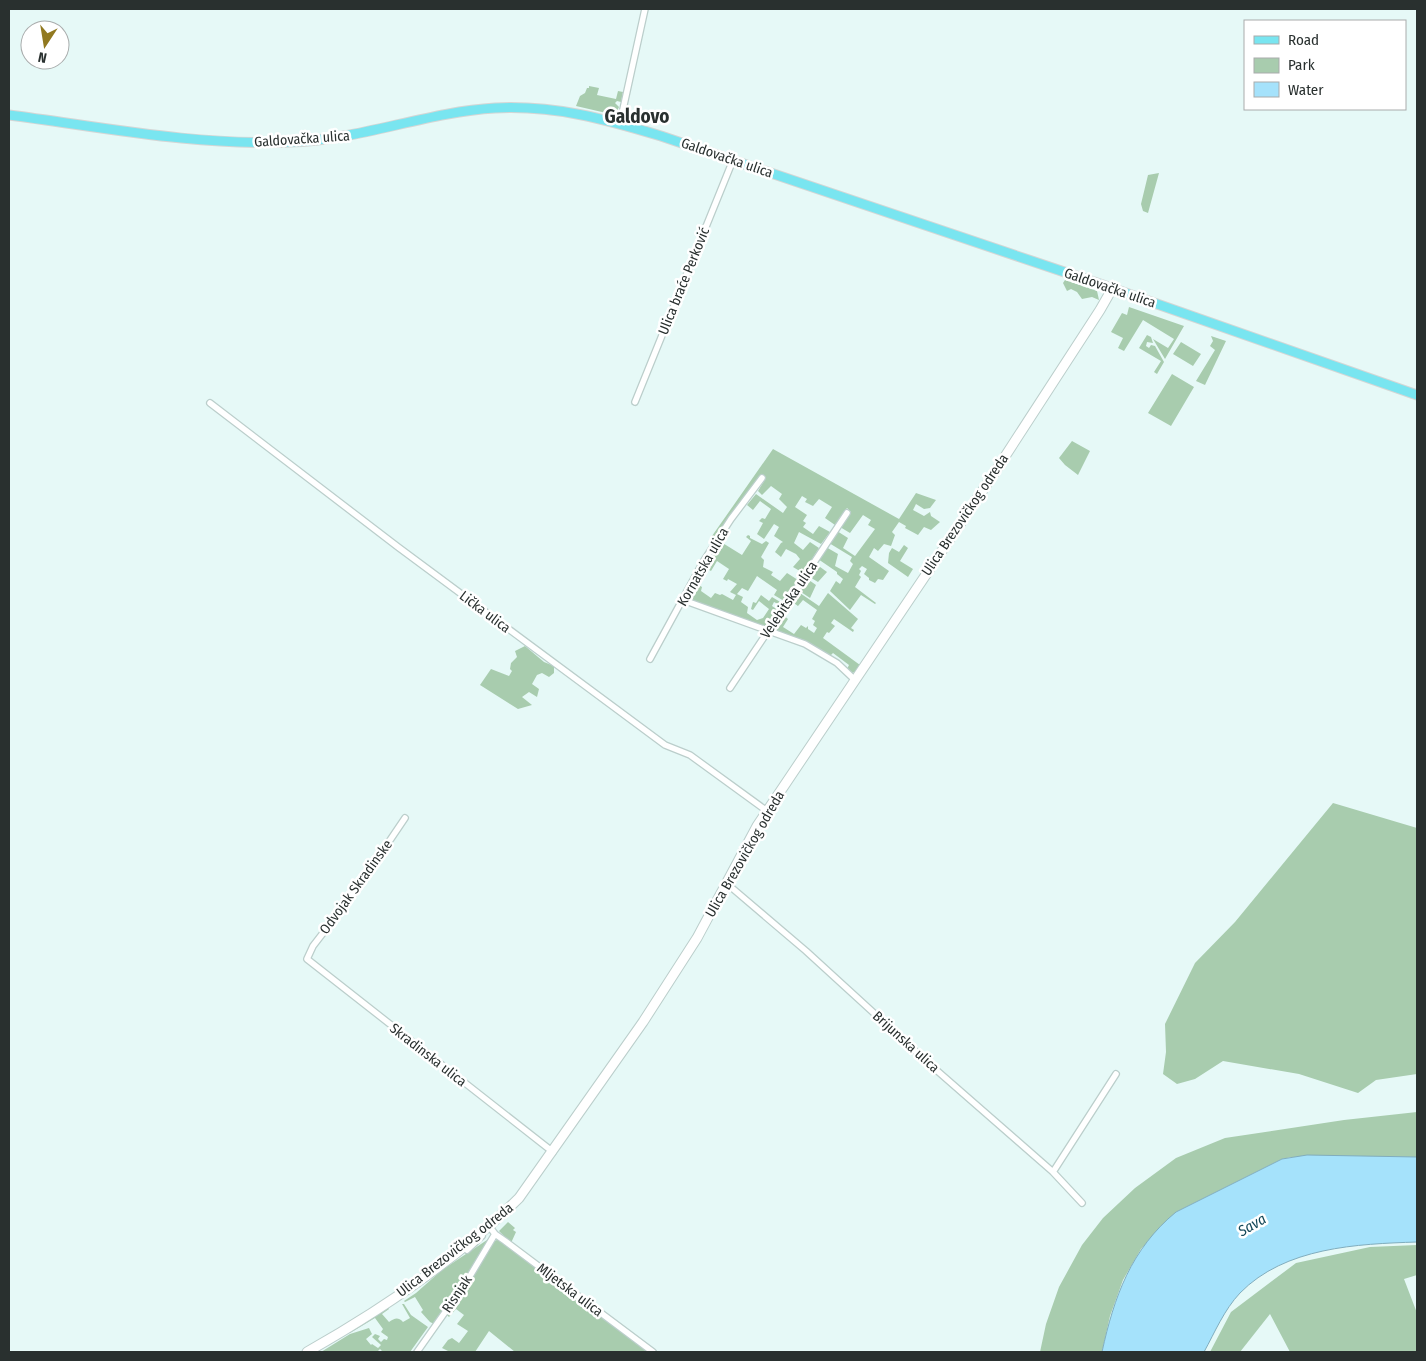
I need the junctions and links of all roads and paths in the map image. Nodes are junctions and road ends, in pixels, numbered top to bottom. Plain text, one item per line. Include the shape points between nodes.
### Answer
1 (645, 9) edge
2 (9, 115) edge
3 (620, 123) junction
4 (733, 160) junction
5 (1112, 289) junction
6 (1417, 395) edge
7 (635, 402) dead end
8 (210, 403) dead end
9 (762, 478) dead end
10 (847, 513) dead end
11 (683, 600) junction
12 (768, 632) junction
13 (650, 659) dead end
14 (855, 680) junction
15 (730, 688) dead end
16 (767, 811) junction
17 (405, 818) dead end
18 (726, 885) junction
19 (307, 956) joint
20 (1116, 1074) dead end
21 (553, 1152) junction
22 (1053, 1172) junction
23 (1082, 1203) dead end
24 (488, 1227) junction
25 (496, 1234) junction
26 (308, 1352) edge
27 (416, 1352) edge
28 (653, 1352) edge

1 - 3 street
2 - 3 main road, Galdovačka ulica via 174,137 256,143 326,140 495,108 559,110
3 - 4 main road, Galdovačka ulica
4 - 5 main road, Galdovačka ulica
4 - 7 street, Ulica braće Perković
5 - 6 main road, Galdovačka ulica
5 - 14 main road, Ulica Brezovičkog odreda via 991,478
8 - 16 street, Lička ulica via 665,745 690,755
9 - 11 street, Kornatska ulica via 703,562
10 - 12 street, Velebitska ulica
11 - 12 street
11 - 13 street, Kornatska ulica
12 - 14 street via 786,636 824,654
12 - 15 street, Velebitska ulica
14 - 16 main road, Ulica Brezovičkog odreda
16 - 18 main road, Ulica Brezovičkog odreda
17 - 19 street, Odvojak Skradinske
18 - 21 main road, Ulica Brezovičkog odreda via 697,938 643,1022
18 - 22 street, Brijunska ulica via 806,951
19 - 21 street, Skradinska ulica via 311,963
20 - 22 street
21 - 24 main road, Ulica Brezovičkog odreda via 519,1198
22 - 23 street, Brijunska ulica
24 - 25 street, Mljetska ulica
24 - 26 main road, Ulica Brezovičkog odreda via 389,1302
25 - 27 street, Risnjak
25 - 28 street, Mljetska ulica

